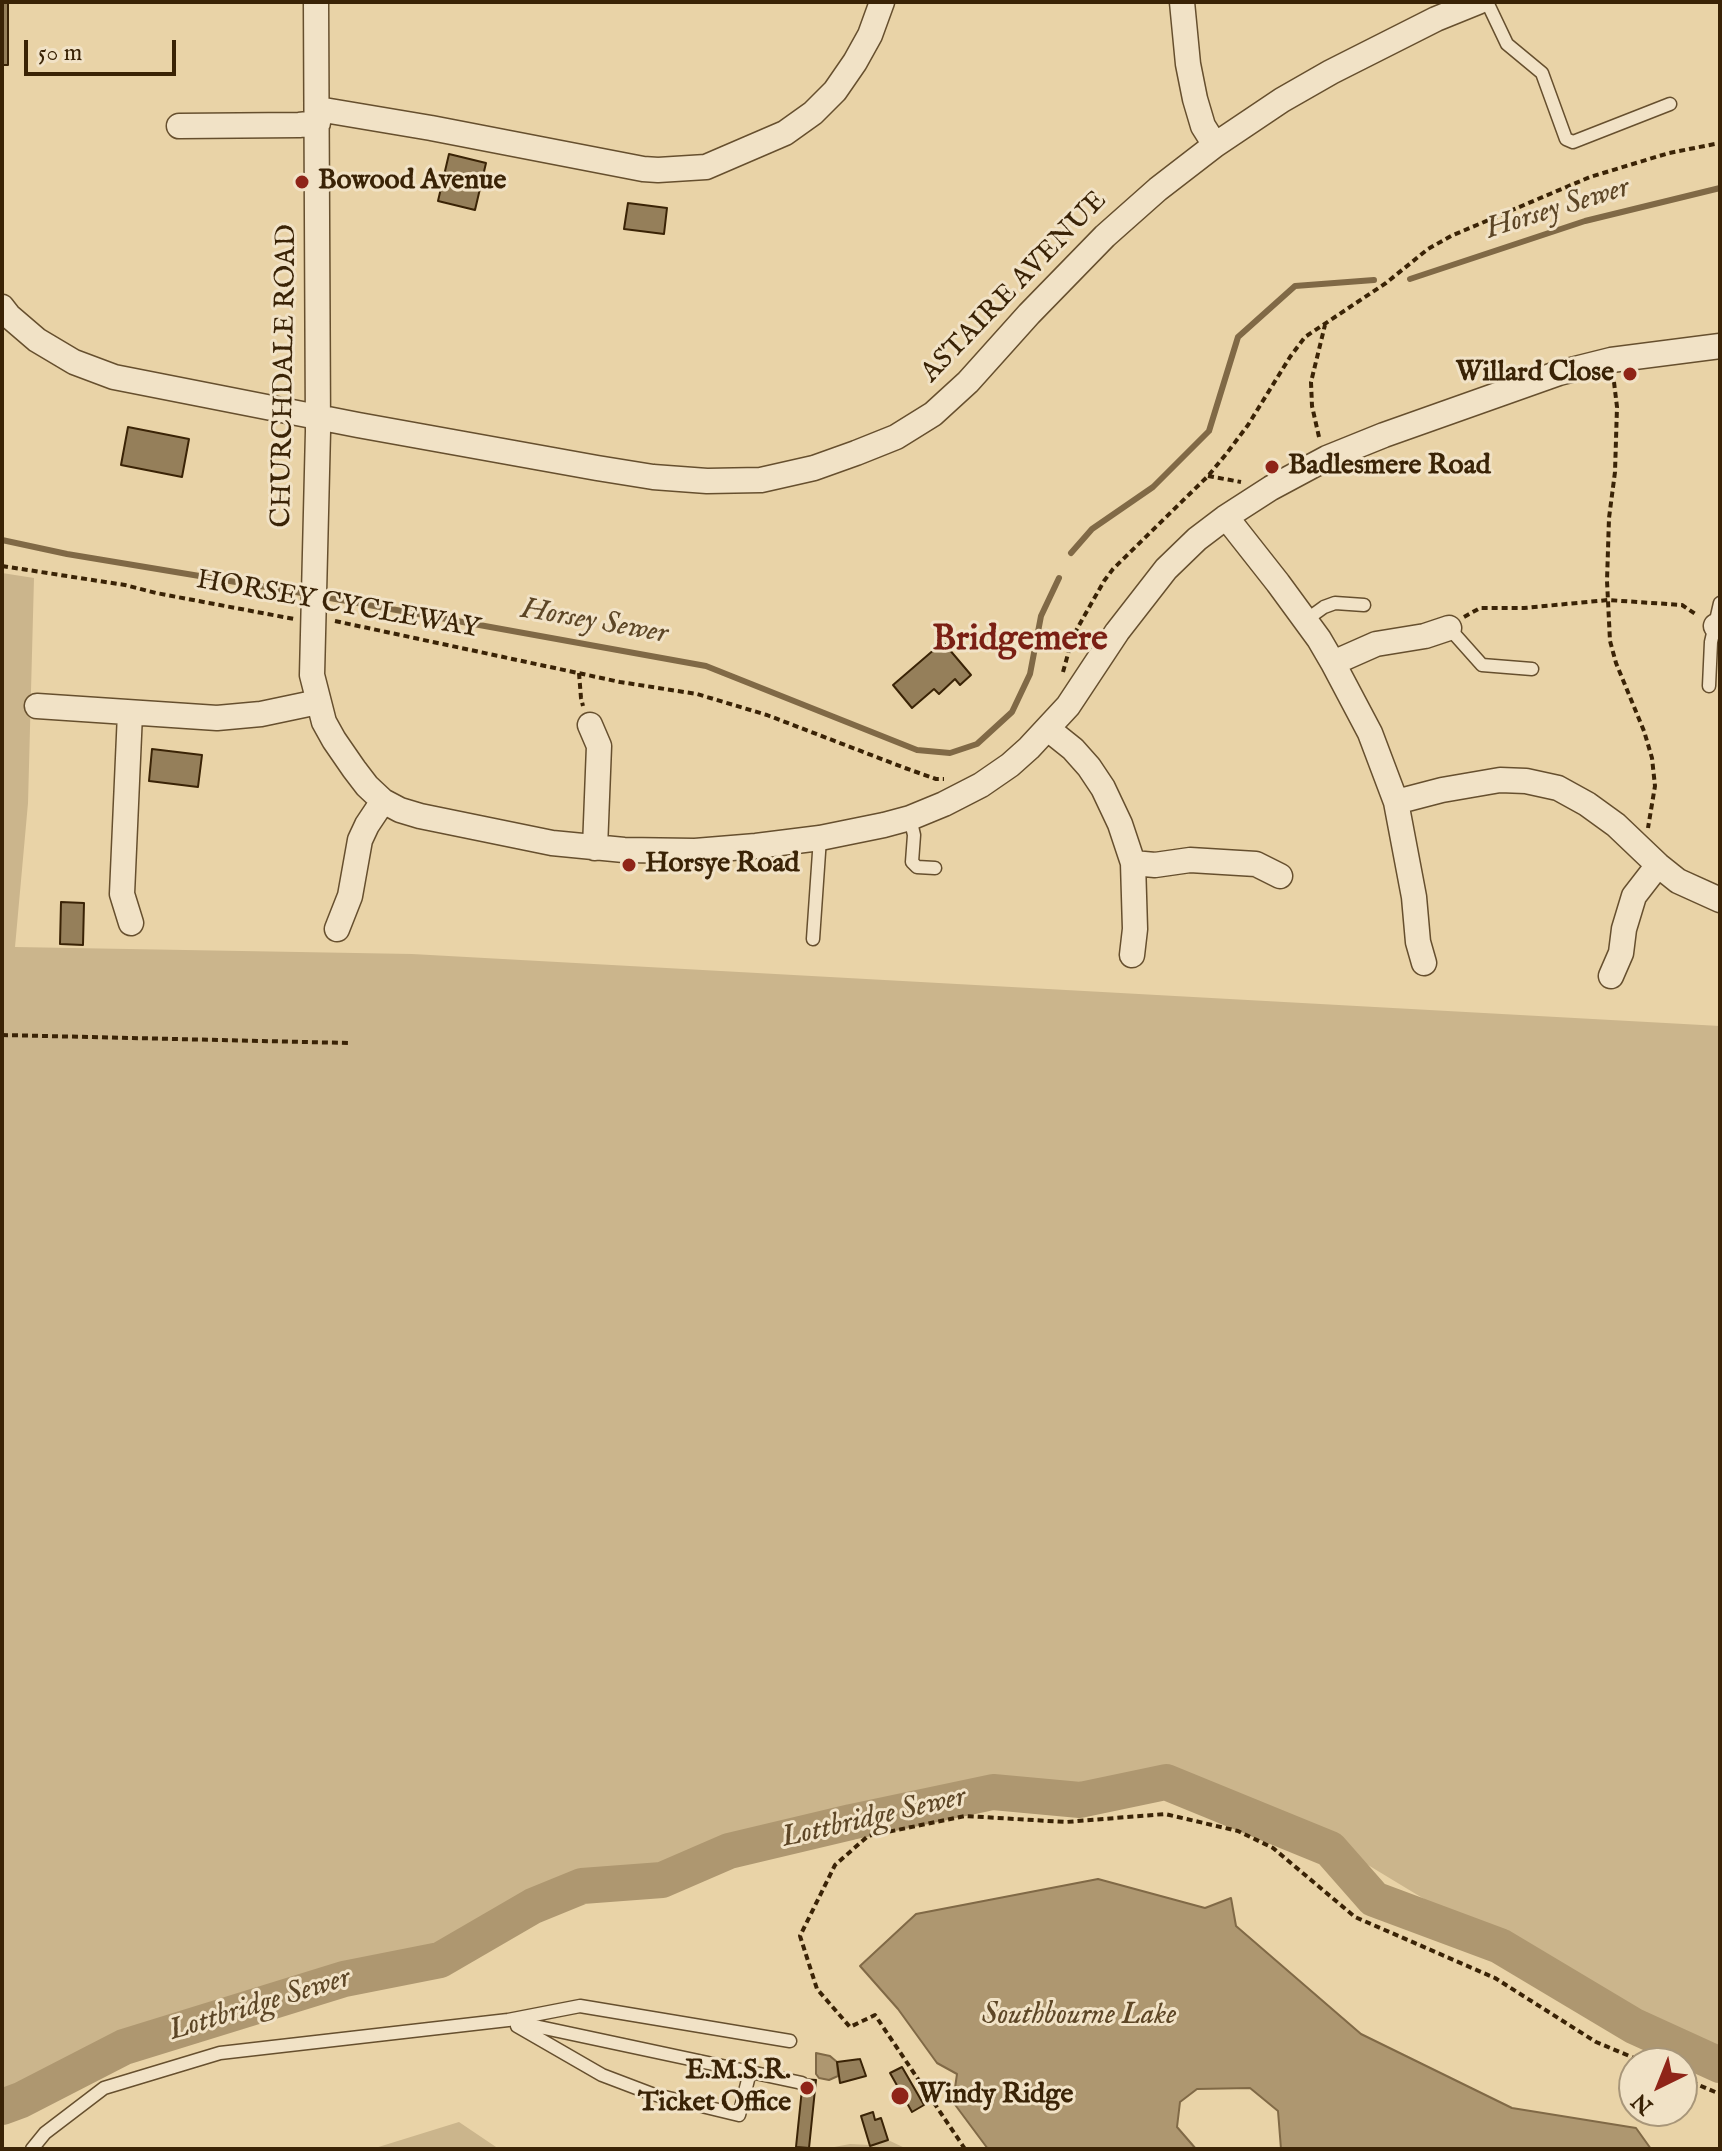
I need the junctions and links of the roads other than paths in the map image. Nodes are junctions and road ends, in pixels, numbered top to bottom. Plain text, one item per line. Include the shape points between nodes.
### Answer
1 (316, 2) edge
2 (882, 2) edge
3 (1182, 2) edge
4 (1478, 2) edge
5 (1487, 2) edge
6 (1670, 104) dead end
7 (318, 116) junction
8 (179, 126) dead end
9 (1215, 145) junction
10 (2, 307) edge
11 (1720, 346) edge
12 (317, 417) junction
13 (1226, 517) junction
14 (1364, 605) dead end
15 (1719, 619) edge
16 (1306, 620) junction
17 (1449, 628) joint
18 (1333, 663) junction
19 (1532, 669) dead end
20 (1709, 686) dead end
21 (318, 702) junction
22 (37, 706) dead end
23 (130, 713) junction
24 (590, 725) road end
25 (1048, 729) junction
26 (383, 801) junction
27 (1396, 802) junction
28 (910, 818) junction
29 (820, 838) junction
30 (595, 848) junction
31 (1133, 863) junction
32 (1658, 865) junction
33 (935, 868) dead end
34 (1280, 876) dead end
35 (1720, 900) edge
36 (131, 923) dead end
37 (337, 929) dead end
38 (813, 939) dead end
39 (1132, 955) dead end
40 (1424, 963) dead end
41 (1611, 976) dead end
42 (508, 2020) junction
43 (790, 2041) dead end
44 (750, 2072) junction
45 (802, 2083) dead end
46 (32, 2149) edge

1 - 7 street, CHURCHDALE ROAD
2 - 7 street via 855,62 813,113 785,133 706,167 643,169 352,114
3 - 9 street via 1195,99
4 - 9 street, ASTAIRE AVENUE via 1331,72
5 - 6 lane via 1507,44 1542,73 1566,139 1573,142
7 - 8 street via 299,125
7 - 12 street, CHURCHDALE ROAD
9 - 12 street, ASTAIRE AVENUE via 1105,236 933,414 896,437 814,468 761,480 653,477
10 - 12 street, ASTAIRE AVENUE via 37,340 114,377
11 - 13 street via 1611,360 1559,373 1327,458
12 - 21 street, CHURCHDALE ROAD via 312,675
13 - 16 street
13 - 25 street via 1166,569
14 - 16 lane via 1335,603
15 - 20 lane via 1711,642
16 - 18 street
17 - 18 street via 1376,644
17 - 19 lane via 1482,665
18 - 27 street via 1370,733
21 - 23 street via 240,717
21 - 26 street, CHURCHDALE ROAD via 334,740
22 - 23 street
23 - 36 street via 122,894
24 - 30 street via 599,746
25 - 28 street via 981,785
25 - 31 street via 1073,749 1103,788
26 - 30 street via 420,816
26 - 37 street via 360,840 350,896
27 - 32 street via 1500,780 1558,788 1616,825
27 - 40 street
28 - 29 street
28 - 33 lane via 912,862
29 - 30 street via 695,851
29 - 38 lane
31 - 34 street via 1256,864
31 - 39 street
32 - 35 street via 1678,881
32 - 41 street via 1634,896
42 - 43 lane via 580,2006
42 - 44 lane
42 - 44 lane via 602,2075 652,2094 739,2115
42 - 46 lane via 220,2053 104,2088
44 - 45 lane

